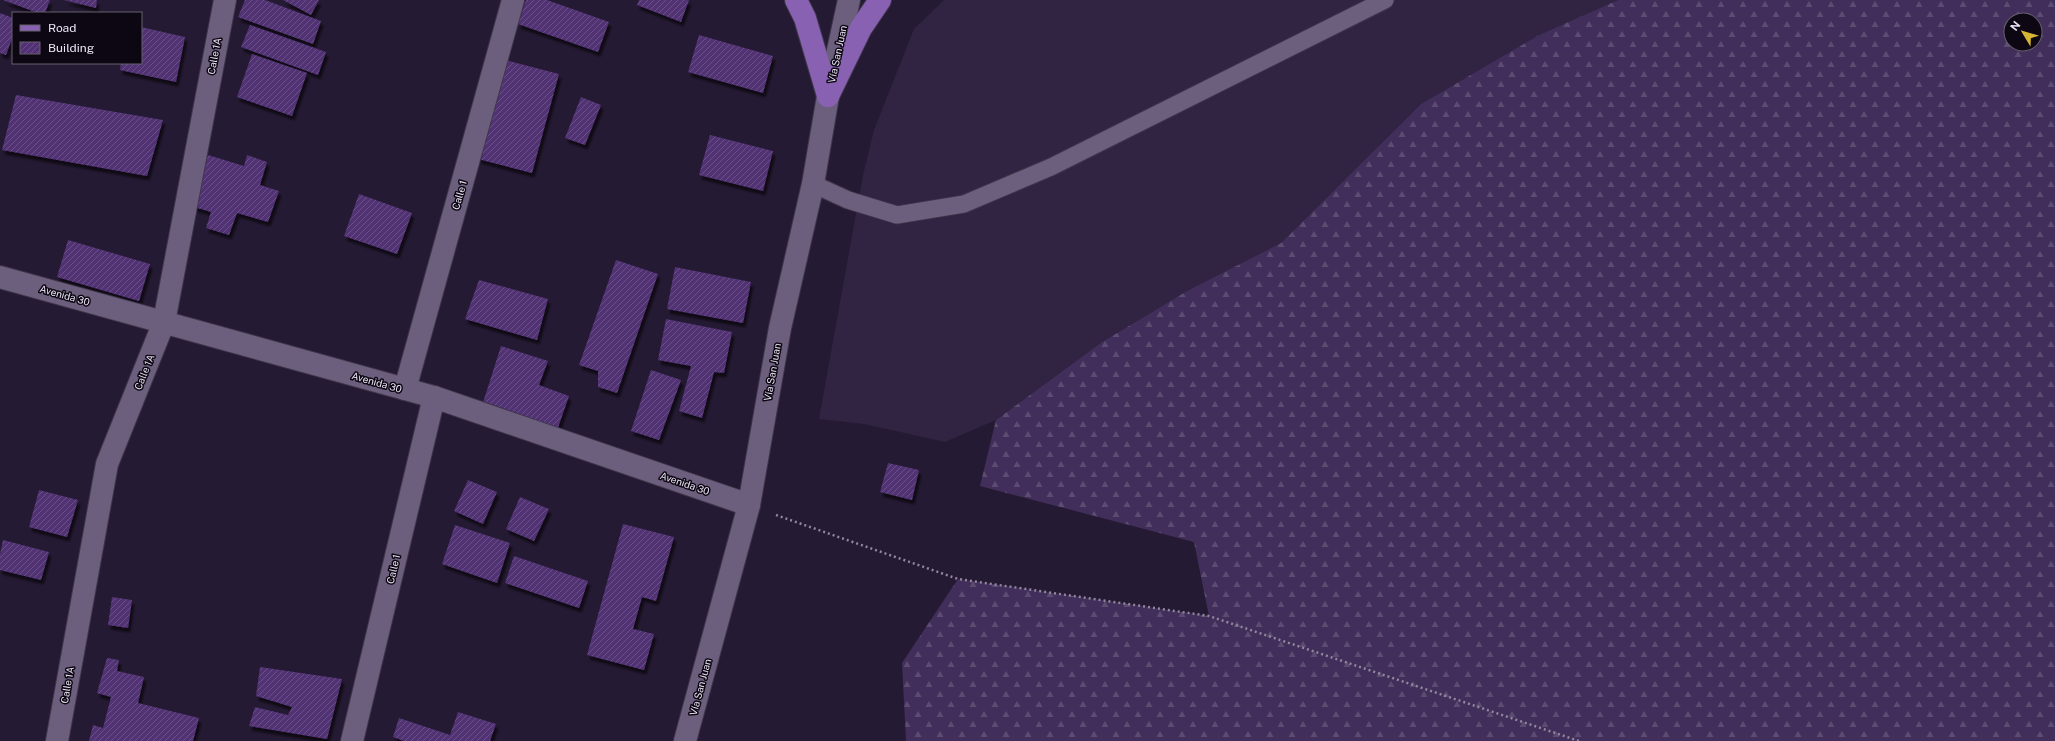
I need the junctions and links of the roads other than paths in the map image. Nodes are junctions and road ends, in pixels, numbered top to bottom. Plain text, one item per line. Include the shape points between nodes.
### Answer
1 (224, 0) edge
2 (513, 0) edge
3 (796, 0) edge
4 (849, 0) edge
5 (880, 0) edge
6 (1385, 0) edge
7 (828, 96) junction
8 (813, 184) junction
9 (0, 277) edge
10 (164, 322) junction
11 (404, 389) junction
12 (434, 397) junction
13 (749, 505) junction
14 (57, 741) edge
15 (352, 741) edge
16 (685, 741) edge

1 - 10 street, Calle 1A
2 - 11 street, Calle 1
3 - 7 main road via 805,18
4 - 7 street, Vía San Juan
5 - 7 main road via 861,28
6 - 8 lane via 1051,167 964,204 897,215 848,200
7 - 8 street, Vía San Juan
8 - 13 street, Vía San Juan via 780,328
9 - 10 street, Avenida 30
10 - 11 street, Avenida 30
10 - 14 street, Calle 1A via 107,464
11 - 12 street, Avenida 30
12 - 13 street, Avenida 30
12 - 15 street, Calle 1
13 - 16 street, Vía San Juan

